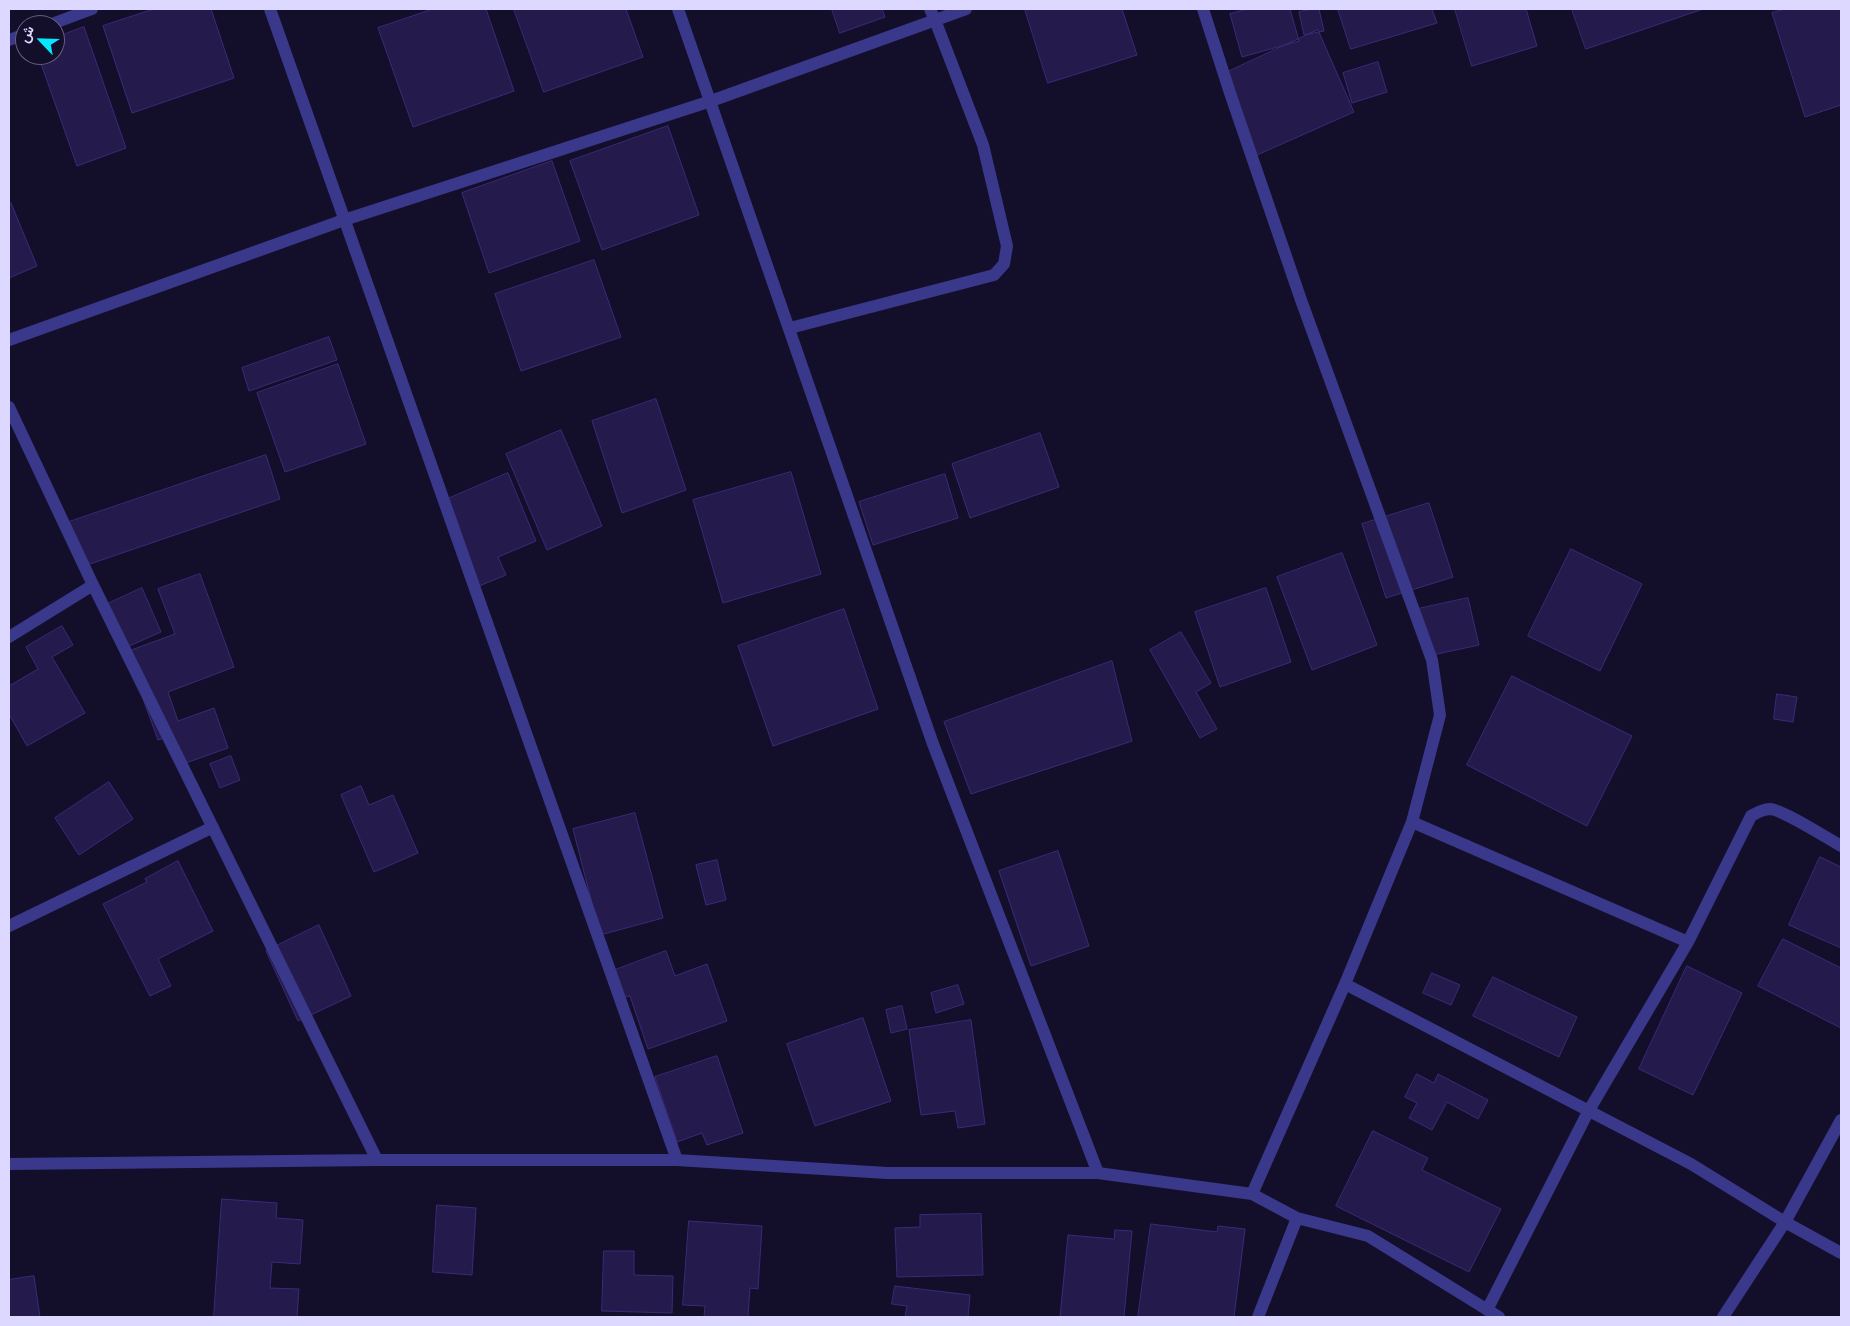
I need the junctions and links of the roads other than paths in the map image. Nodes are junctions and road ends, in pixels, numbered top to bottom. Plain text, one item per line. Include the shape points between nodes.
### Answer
1 (92, 9) edge
2 (270, 9) edge
3 (678, 9) edge
4 (966, 9) edge
5 (1203, 9) edge
6 (933, 14) edge
7 (65, 19) edge
8 (711, 101) junction
9 (344, 220) junction
10 (790, 328) junction
11 (9, 340) edge
12 (9, 407) edge
13 (93, 585) junction
14 (9, 637) edge
15 (1412, 822) junction
16 (212, 827) junction
17 (1841, 846) edge
18 (9, 926) edge
19 (1688, 942) junction
20 (1345, 984) junction
21 (1588, 1112) junction
22 (1841, 1120) edge
23 (377, 1160) junction
24 (677, 1160) junction
25 (9, 1164) edge
26 (1098, 1173) junction
27 (1252, 1194) junction
28 (1297, 1218) junction
29 (1785, 1222) junction
30 (1841, 1254) edge
31 (1487, 1310) junction
32 (1258, 1317) edge
33 (1498, 1317) edge
34 (1723, 1317) edge

1 - 7 street
2 - 9 street
3 - 8 street
4 - 6 street
5 - 15 street via 1301,300 1432,660 1440,715
6 - 8 street
6 - 10 street via 983,145 1007,246 1004,264 994,275
8 - 9 street
8 - 10 street
9 - 11 street
9 - 24 street
10 - 26 street via 933,744
12 - 13 street
13 - 14 street
13 - 16 street
15 - 19 street
15 - 20 street
16 - 18 street
16 - 23 street
17 - 19 street via 1770,809 1751,816
19 - 21 street
20 - 21 street
20 - 27 street
21 - 29 street via 1691,1164
21 - 31 street
22 - 29 street
23 - 24 street
23 - 25 street
24 - 26 street via 887,1173
26 - 27 street
27 - 28 street
28 - 31 street via 1368,1236
28 - 32 street
29 - 30 street
29 - 34 street
31 - 33 street

